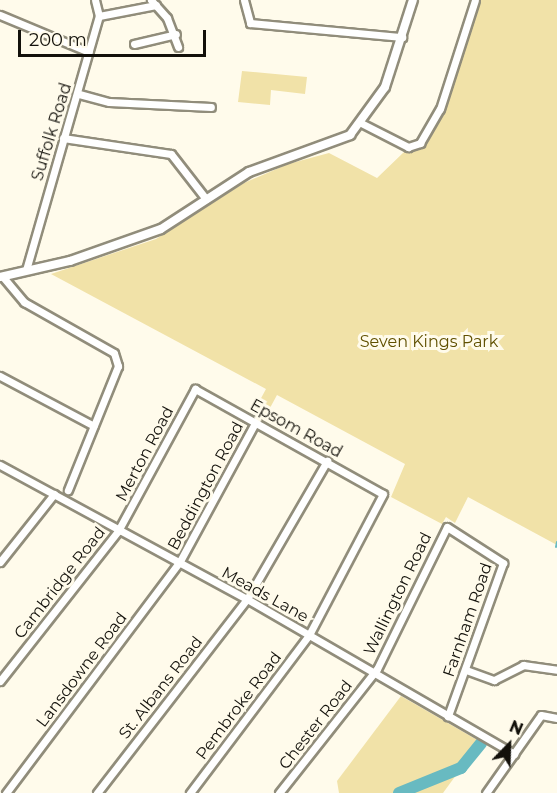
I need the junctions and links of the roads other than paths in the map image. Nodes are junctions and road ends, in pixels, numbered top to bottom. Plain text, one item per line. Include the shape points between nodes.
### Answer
1 (95, 0) edge
2 (244, 0) edge
3 (413, 0) edge
4 (475, 0) edge
5 (153, 2) edge
6 (0, 15) edge
7 (99, 16) junction
8 (176, 34) junction
9 (402, 37) junction
10 (134, 44) dead end
11 (178, 47) dead end
12 (89, 52) junction
13 (79, 94) junction
14 (211, 107) dead end
15 (363, 124) junction
16 (63, 138) junction
17 (206, 199) junction
18 (26, 270) junction
19 (2, 277) edge
20 (0, 376) edge
21 (195, 389) joint
22 (256, 421) junction
23 (94, 426) junction
24 (327, 461) junction
25 (0, 465) edge
26 (68, 490) dead end
27 (54, 494) junction
28 (383, 494) joint
29 (447, 527) joint
30 (118, 531) junction
31 (0, 562) edge
32 (179, 563) junction
33 (247, 599) junction
34 (309, 635) junction
35 (466, 670) junction
36 (557, 670) edge
37 (374, 673) junction
38 (0, 681) edge
39 (448, 716) junction
40 (557, 718) edge
41 (514, 754) junction
42 (6, 793) edge
43 (97, 793) edge
44 (190, 793) edge
45 (279, 793) edge
46 (486, 793) edge

1 - 7 street, Suffolk Road
2 - 9 street via 250,23
3 - 9 street
4 - 15 street via 440,109 420,142 408,147
5 - 7 street
5 - 8 street
6 - 12 street
7 - 12 street, Suffolk Road
8 - 10 street
8 - 11 street
9 - 15 street via 385,87
12 - 13 street, Suffolk Road
13 - 14 street via 109,102
13 - 16 street, Suffolk Road
15 - 17 street via 337,142 249,172
16 - 17 street via 171,154
16 - 18 street, Suffolk Road
17 - 18 street via 161,229
18 - 19 street
19 - 23 street via 24,302 114,353 118,366
20 - 23 street
21 - 22 street, Epsom Road
21 - 30 street, Merton Road
22 - 24 street, Epsom Road
22 - 32 street, Beddington Road
23 - 26 street
24 - 28 street, Epsom Road
24 - 33 street, St. Albans Road
25 - 27 street, Meads Lane
27 - 30 street, Meads Lane
27 - 31 street
28 - 34 street, Pembroke Road
29 - 35 street, Farnham Road via 503,560
29 - 37 street, Wallington Road
30 - 32 street, Meads Lane
30 - 38 street, Cambridge Road
32 - 33 street, Meads Lane
32 - 42 street, Lansdowne Road
33 - 34 street, Meads Lane
33 - 43 street, St. Albans Road
34 - 37 street, Meads Lane
34 - 44 street, Pembroke Road
35 - 36 street via 494,680 523,665
35 - 39 street, Farnham Road
37 - 39 street, Meads Lane
37 - 45 street, Chester Road
39 - 41 street, Meads Lane
40 - 41 street via 541,715
41 - 46 street

